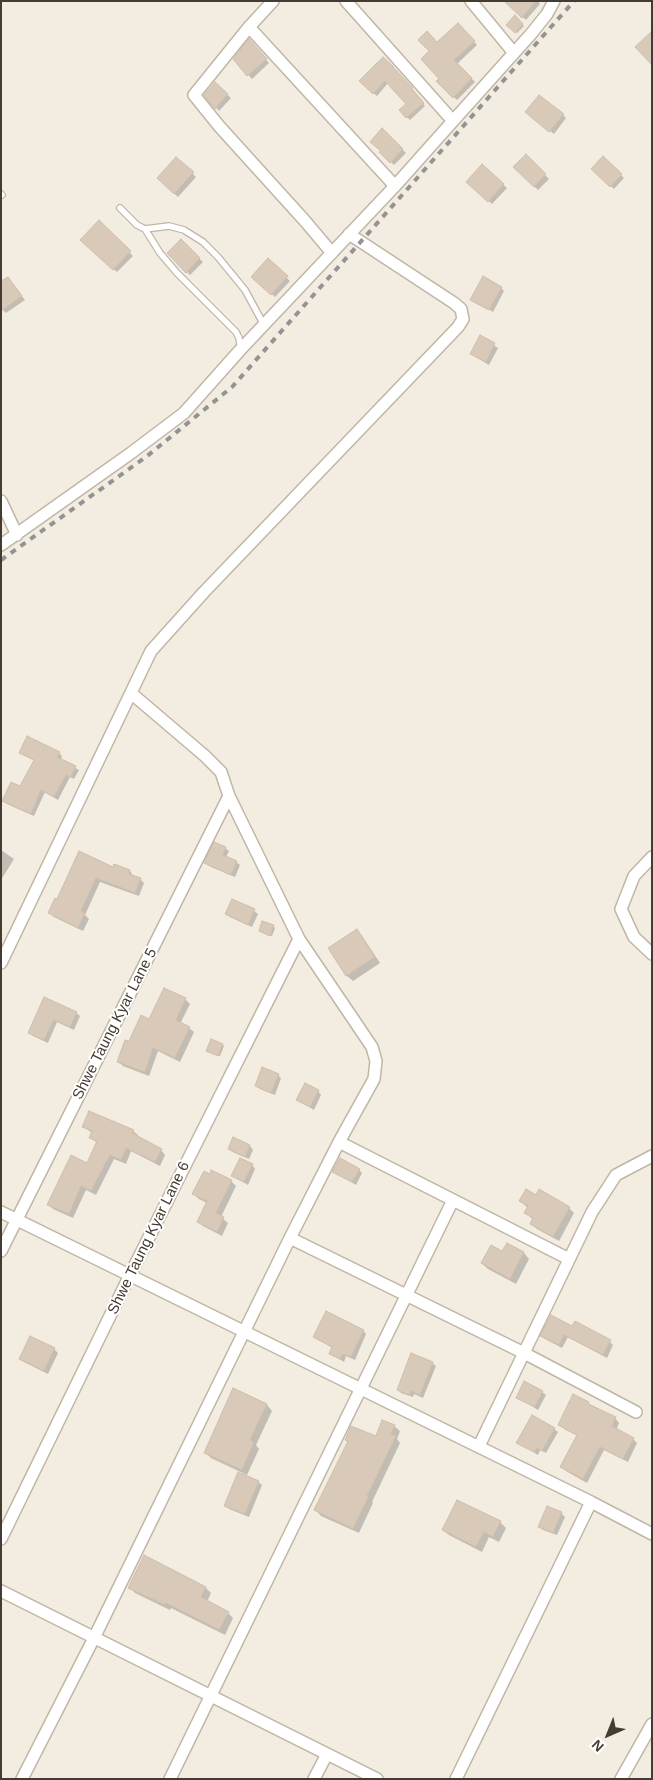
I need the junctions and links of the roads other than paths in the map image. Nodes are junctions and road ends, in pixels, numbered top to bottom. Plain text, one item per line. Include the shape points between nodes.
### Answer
1 (273, 1) edge
2 (346, 1) edge
3 (471, 1) edge
4 (554, 1) edge
5 (249, 27) junction
6 (514, 53) junction
7 (453, 121) junction
8 (395, 186) junction
9 (120, 208) dead end
10 (145, 229) junction
11 (348, 234) junction
12 (332, 253) junction
13 (264, 325) junction
14 (241, 349) junction
15 (1, 501) edge
16 (17, 535) junction
17 (1, 545) edge
18 (132, 693) junction
19 (229, 796) junction
20 (652, 857) edge
21 (298, 939) junction
22 (652, 954) edge
23 (1, 963) edge
24 (339, 1142) junction
25 (652, 1156) edge
26 (453, 1200) junction
27 (1, 1212) edge
28 (17, 1220) junction
29 (290, 1238) junction
30 (1, 1251) edge
31 (569, 1259) junction
32 (130, 1275) junction
33 (407, 1295) junction
34 (245, 1330) junction
35 (524, 1353) junction
36 (360, 1388) junction
37 (636, 1412) dead end
38 (479, 1446) junction
39 (591, 1502) junction
40 (652, 1534) edge
41 (1, 1538) edge
42 (1, 1591) edge
43 (94, 1638) junction
44 (211, 1696) junction
45 (652, 1724) edge
46 (327, 1754) junction
47 (22, 1779) edge
48 (170, 1779) edge
49 (314, 1779) edge
50 (377, 1779) edge
51 (456, 1779) edge
52 (621, 1779) edge

1 - 5 street
2 - 7 street
3 - 6 street
4 - 6 street
5 - 8 street
5 - 12 street via 194,95
6 - 7 street
7 - 8 street
8 - 11 street
9 - 10 lane
10 - 13 lane via 168,226 184,230 203,242 245,290
10 - 14 lane via 177,273 236,332
11 - 12 street
11 - 18 street via 454,303 461,309 463,319 151,650
12 - 13 street
13 - 14 street
14 - 16 street via 184,413
15 - 16 street
16 - 17 street
18 - 19 street via 221,772
18 - 23 street
19 - 21 street
19 - 28 street, Shwe Taung Kyar Lane 5
20 - 22 street via 634,876 621,909 634,937
21 - 24 street via 372,1047 376,1061 374,1079
21 - 32 street, Shwe Taung Kyar Lane 6
24 - 26 street
24 - 29 street
25 - 31 street via 616,1175 592,1212
26 - 31 street
26 - 33 street
27 - 28 street
28 - 30 street, Shwe Taung Kyar Lane 5
28 - 32 street
29 - 33 street
29 - 34 street
31 - 35 street
32 - 34 street
32 - 41 street, Shwe Taung Kyar Lane 6
33 - 35 street
33 - 36 street
34 - 36 street
34 - 43 street
35 - 37 street
35 - 38 street
36 - 38 street
36 - 44 street
38 - 39 street
39 - 40 street
39 - 51 street
42 - 43 street
43 - 44 street
43 - 47 street
44 - 46 street
44 - 48 street
45 - 52 street
46 - 49 street
46 - 50 street

